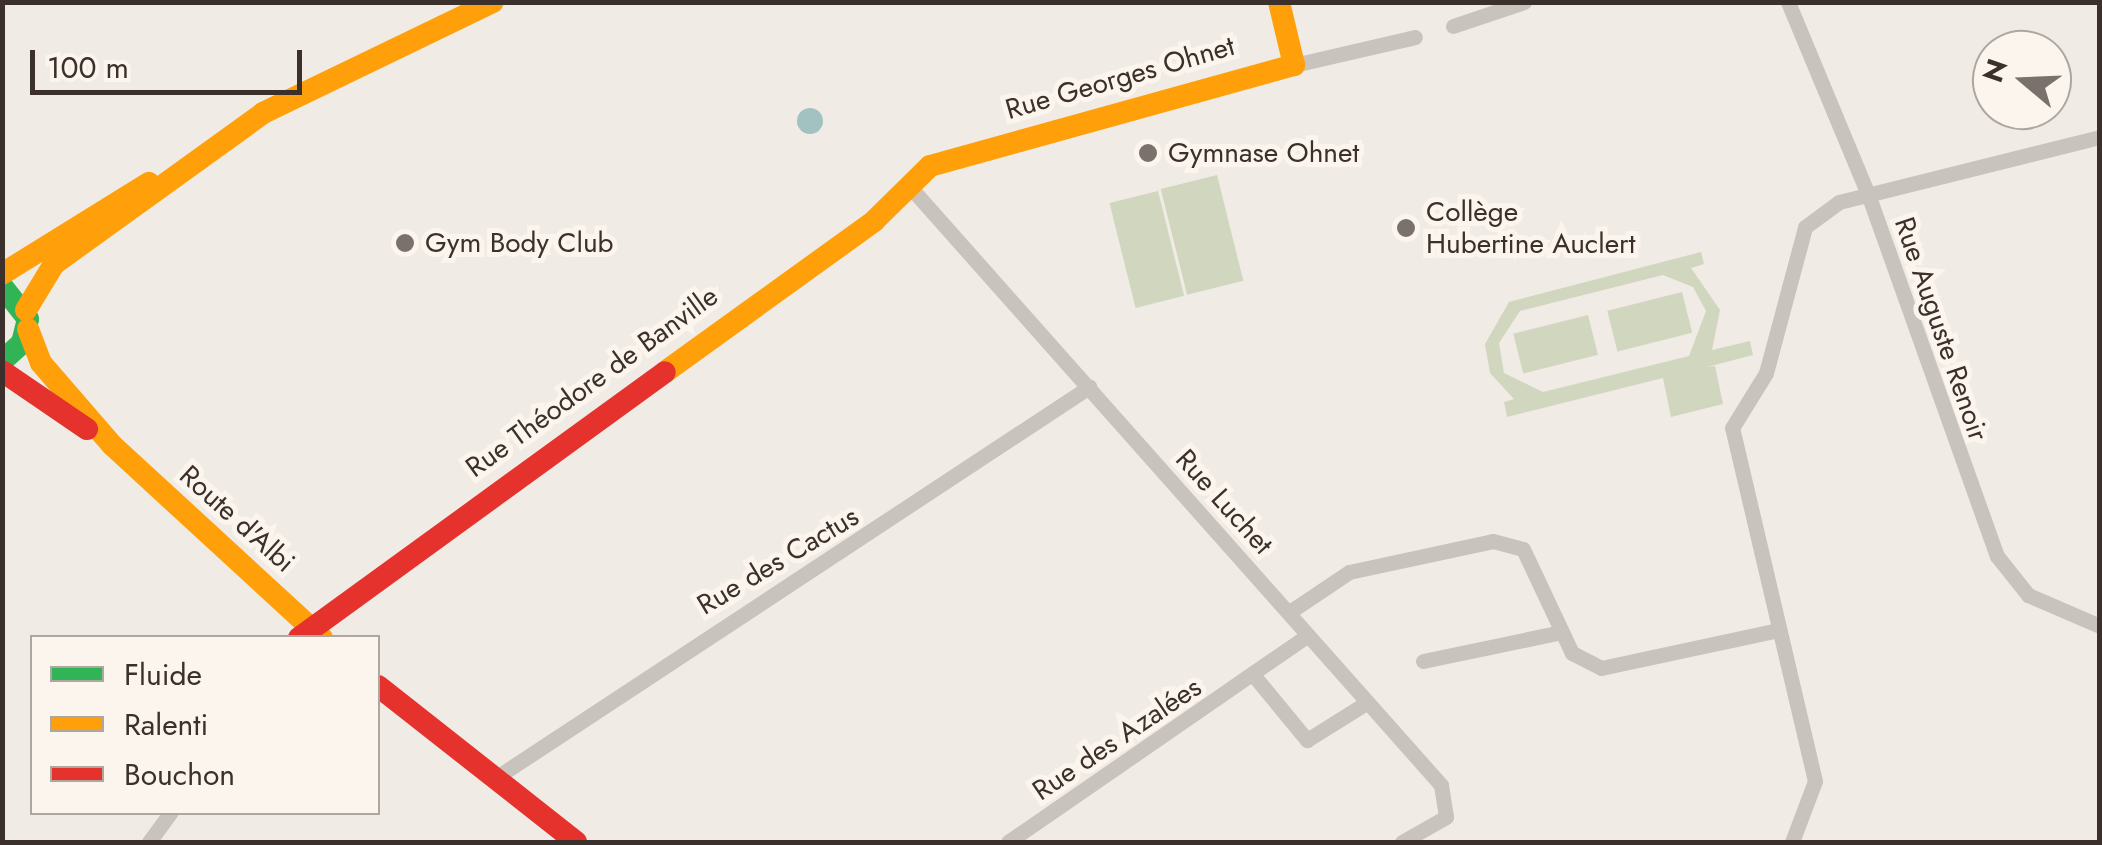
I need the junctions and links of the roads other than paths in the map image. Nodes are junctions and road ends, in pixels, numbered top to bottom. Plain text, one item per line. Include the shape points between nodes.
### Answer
1 (494, 2) edge
2 (1278, 2) edge
3 (1524, 2) edge
4 (1788, 2) edge
5 (1453, 26) dead end
6 (1415, 37) dead end
7 (1294, 65) junction
8 (2100, 136) edge
9 (180, 170) junction
10 (911, 188) junction
11 (1868, 194) junction
12 (2, 274) edge
13 (2, 286) edge
14 (27, 319) junction
15 (2, 362) edge
16 (2, 370) edge
17 (1090, 387) junction
18 (112, 445) junction
19 (1291, 611) junction
20 (2100, 626) edge
21 (1779, 630) junction
22 (1562, 632) junction
23 (310, 634) edge
24 (1308, 636) junction
25 (1424, 661) dead end
26 (1255, 677) junction
27 (380, 688) edge
28 (1366, 703) junction
29 (494, 779) junction
30 (170, 815) edge
31 (150, 842) edge
32 (576, 842) edge
33 (1008, 842) edge
34 (1402, 842) edge
35 (1792, 842) edge

1 - 9 main road via 341,69
2 - 7 main road
3 - 5 street
4 - 11 street, Rue Auguste Renoir
6 - 7 street
7 - 10 main road, Rue Georges Ohnet via 930,166
8 - 11 street
9 - 12 main road via 116,197
9 - 14 main road via 47,270
10 - 17 street, Rue Luchet
10 - 23 main road, Rue Théodore de Banville
11 - 20 street, Rue Auguste Renoir via 1997,556 2028,594
11 - 21 street via 1817,212 1804,228 1766,373 1732,428
13 - 14 main road, Route d'Albi
14 - 15 main road
14 - 18 main road, Route d'Albi via 46,370
16 - 18 main road, Route d'Albi
17 - 19 street, Rue Luchet
17 - 29 street, Rue des Cactus
18 - 23 main road, Route d'Albi
19 - 22 street via 1349,572 1511,542 1534,562
19 - 24 street, Rue Luchet
21 - 22 street via 1601,668 1572,654
21 - 35 street via 1815,781
22 - 25 street
24 - 26 street, Rue des Azalées
24 - 28 street, Rue Luchet
26 - 28 street via 1307,740
26 - 33 street, Rue des Azalées
27 - 29 main road
28 - 34 street, Rue Luchet via 1450,801 1442,823
29 - 32 main road
30 - 31 street

